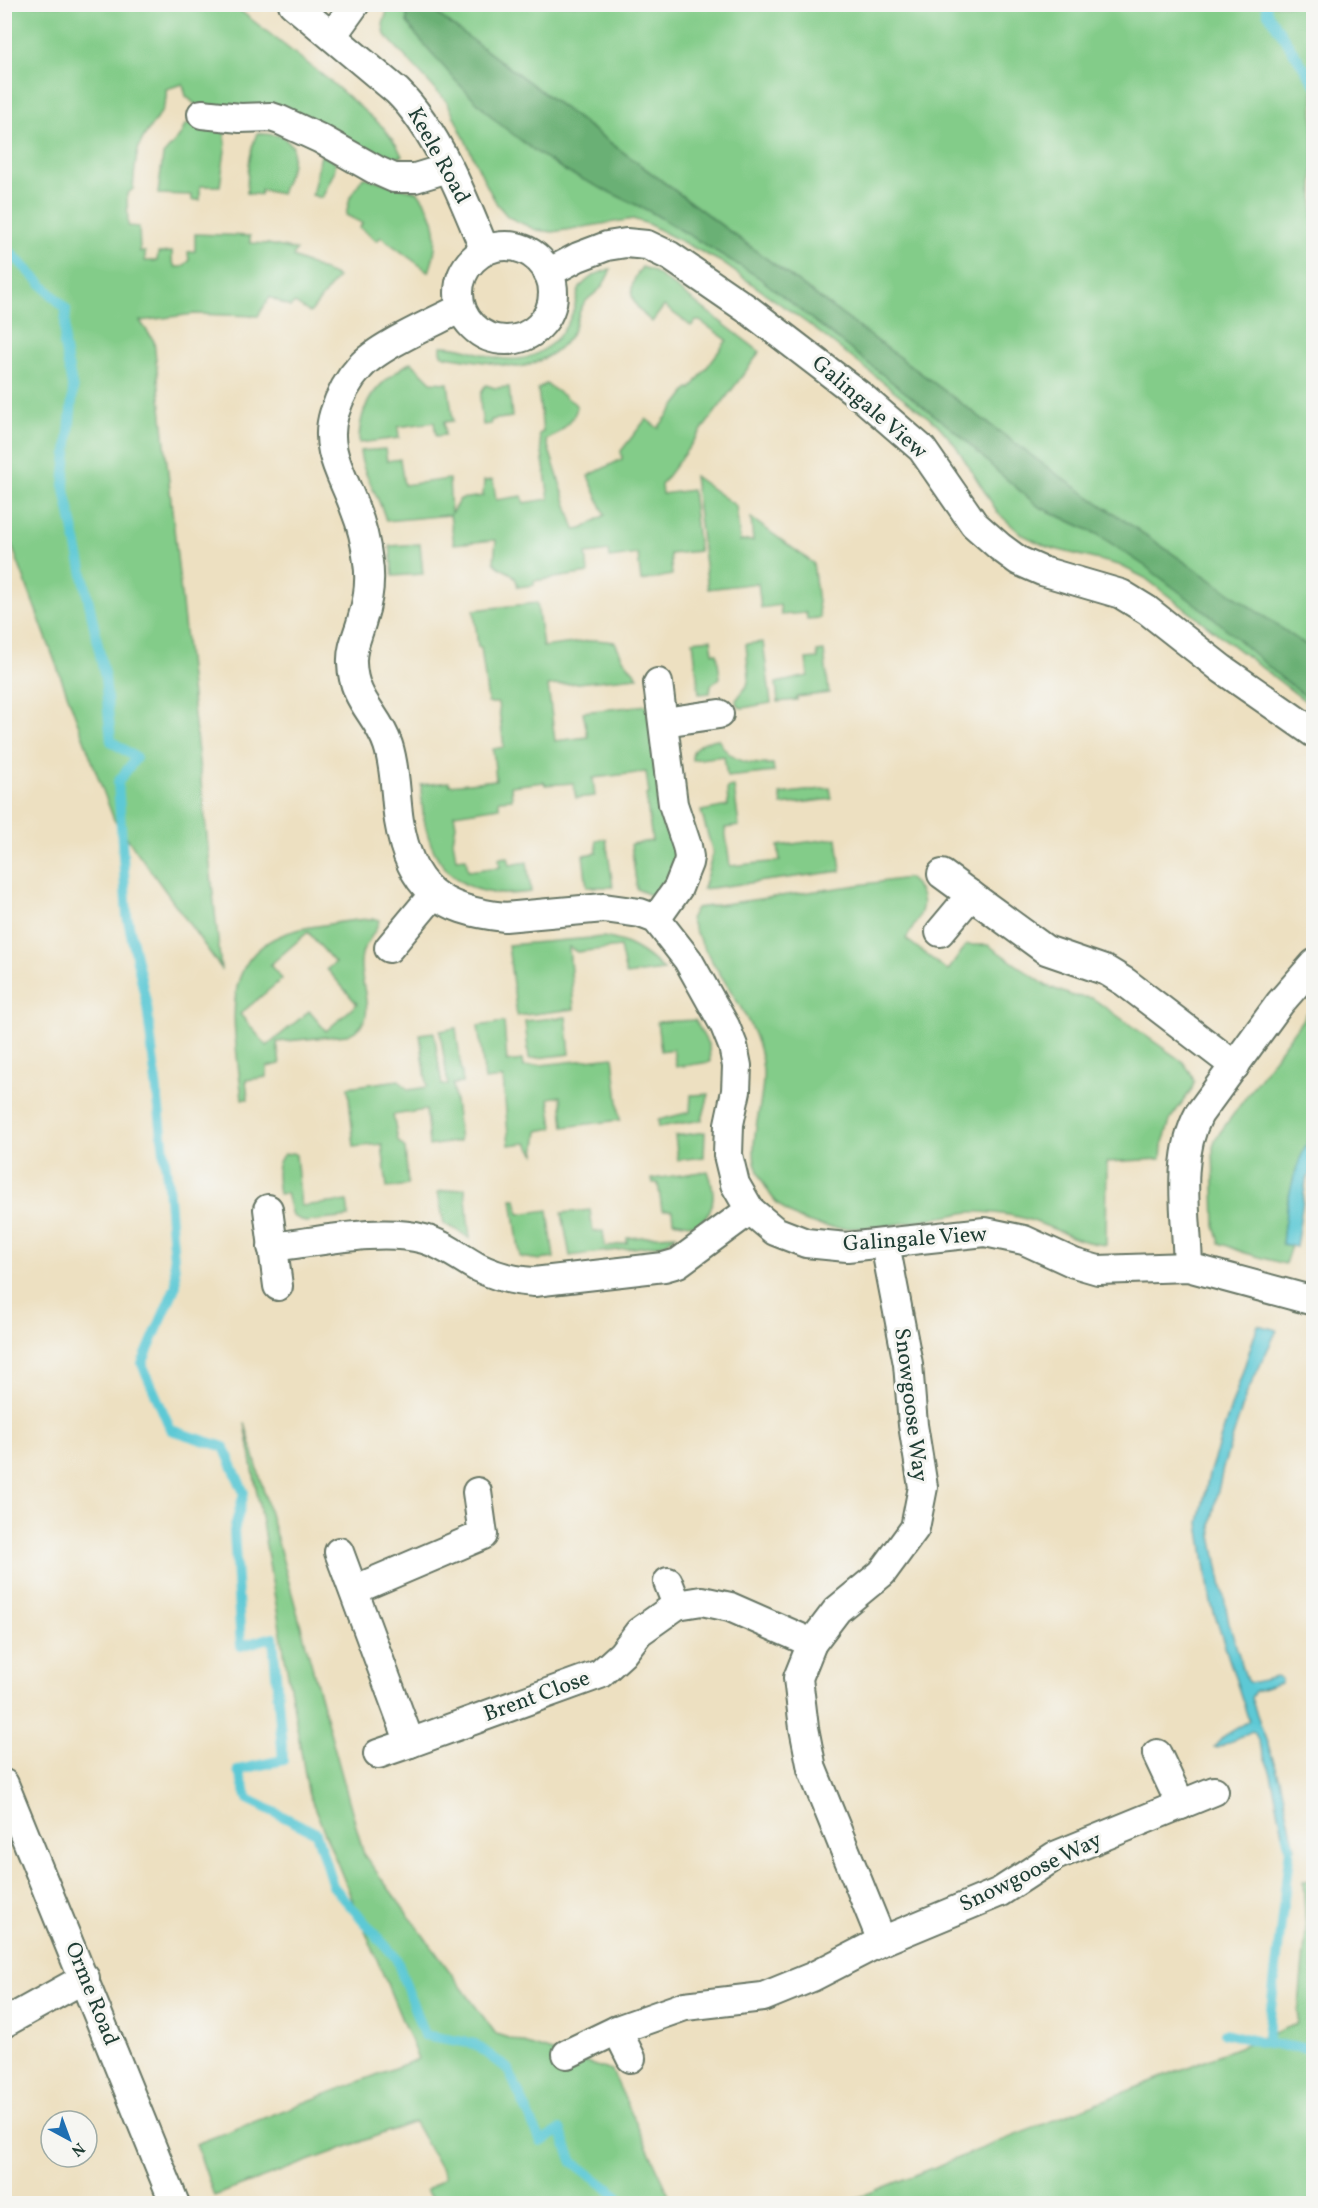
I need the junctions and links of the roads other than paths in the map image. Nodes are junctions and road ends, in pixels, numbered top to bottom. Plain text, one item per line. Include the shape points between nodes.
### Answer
1 (293, 4) edge
2 (356, 4) edge
3 (333, 36) junction
4 (202, 114) dead end
5 (448, 168) junction
6 (485, 251) junction
7 (548, 273) junction
8 (461, 308) junction
9 (658, 683) dead end
10 (719, 714) dead end
11 (664, 722) junction
12 (1314, 733) edge
13 (942, 874) dead end
14 (433, 895) junction
15 (971, 895) junction
16 (656, 919) junction
17 (940, 932) dead end
18 (389, 948) dead end
19 (1314, 964) edge
20 (1235, 1066) junction
21 (267, 1209) dead end
22 (750, 1210) junction
23 (885, 1244) junction
24 (272, 1247) junction
25 (1188, 1268) junction
26 (278, 1286) dead end
27 (1314, 1301) edge
28 (477, 1492) dead end
29 (339, 1552) dead end
30 (354, 1590) junction
31 (812, 1644) junction
32 (410, 1743) junction
33 (378, 1754) dead end
34 (1158, 1754) dead end
35 (4, 1784) edge
36 (1214, 1791) dead end
37 (1181, 1805) junction
38 (882, 1941) junction
39 (85, 1978) junction
40 (4, 2023) edge
41 (617, 2030) junction
42 (567, 2054) dead end
43 (631, 2058) dead end
44 (175, 2204) edge

1 - 3 street, Keele Road
2 - 3 street
3 - 5 street, Keele Road via 412,105
4 - 5 street via 280,120 394,178
5 - 6 street, Keele Road
6 - 7 street via 499,246 521,249 540,260
6 - 8 street via 465,269 460,281
7 - 8 street via 553,287 552,302 537,329 523,336 493,338 479,332
7 - 12 street, Galingale View via 578,257 626,243 647,245 670,256 759,318 922,449 974,524 1000,547 1042,571 1121,594
8 - 14 street via 361,366 340,398 331,436 333,455 356,509 369,565 368,596 353,647 353,676 357,692 387,743 407,854
9 - 11 street
10 - 11 street
11 - 16 street via 673,804 689,857 678,888
13 - 15 street
14 - 16 street via 491,916 604,908
14 - 18 street
15 - 17 street
15 - 20 street via 1046,950 1096,966 1125,982
16 - 22 street, Galingale View via 688,960 734,1046 736,1091 729,1124 729,1155 735,1184
19 - 20 street
20 - 25 street via 1193,1125 1185,1167
21 - 24 street
22 - 23 street, Galingale View via 775,1231 806,1243 847,1247
22 - 24 street via 678,1263 534,1282 489,1273 435,1243 396,1234
23 - 25 street, Galingale View via 985,1232 1024,1240 1098,1270
23 - 31 street, Snowgoose Way via 908,1364 923,1486 915,1528 882,1573 837,1610
24 - 26 street
25 - 27 street, Galingale View
28 - 30 street via 483,1535
29 - 30 street
30 - 32 street
31 - 32 street, Brent Close via 730,1606 673,1594 600,1674
31 - 38 street, Snowgoose Way via 798,1678 812,1769
32 - 33 street, Brent Close
34 - 37 street
35 - 39 street, Orme Road
36 - 37 street, Snowgoose Way
37 - 38 street, Snowgoose Way via 1054,1856 1000,1892
38 - 41 street, Snowgoose Way via 763,1997 685,2006
39 - 40 street
39 - 44 street, Orme Road
41 - 42 street, Snowgoose Way
41 - 43 street

